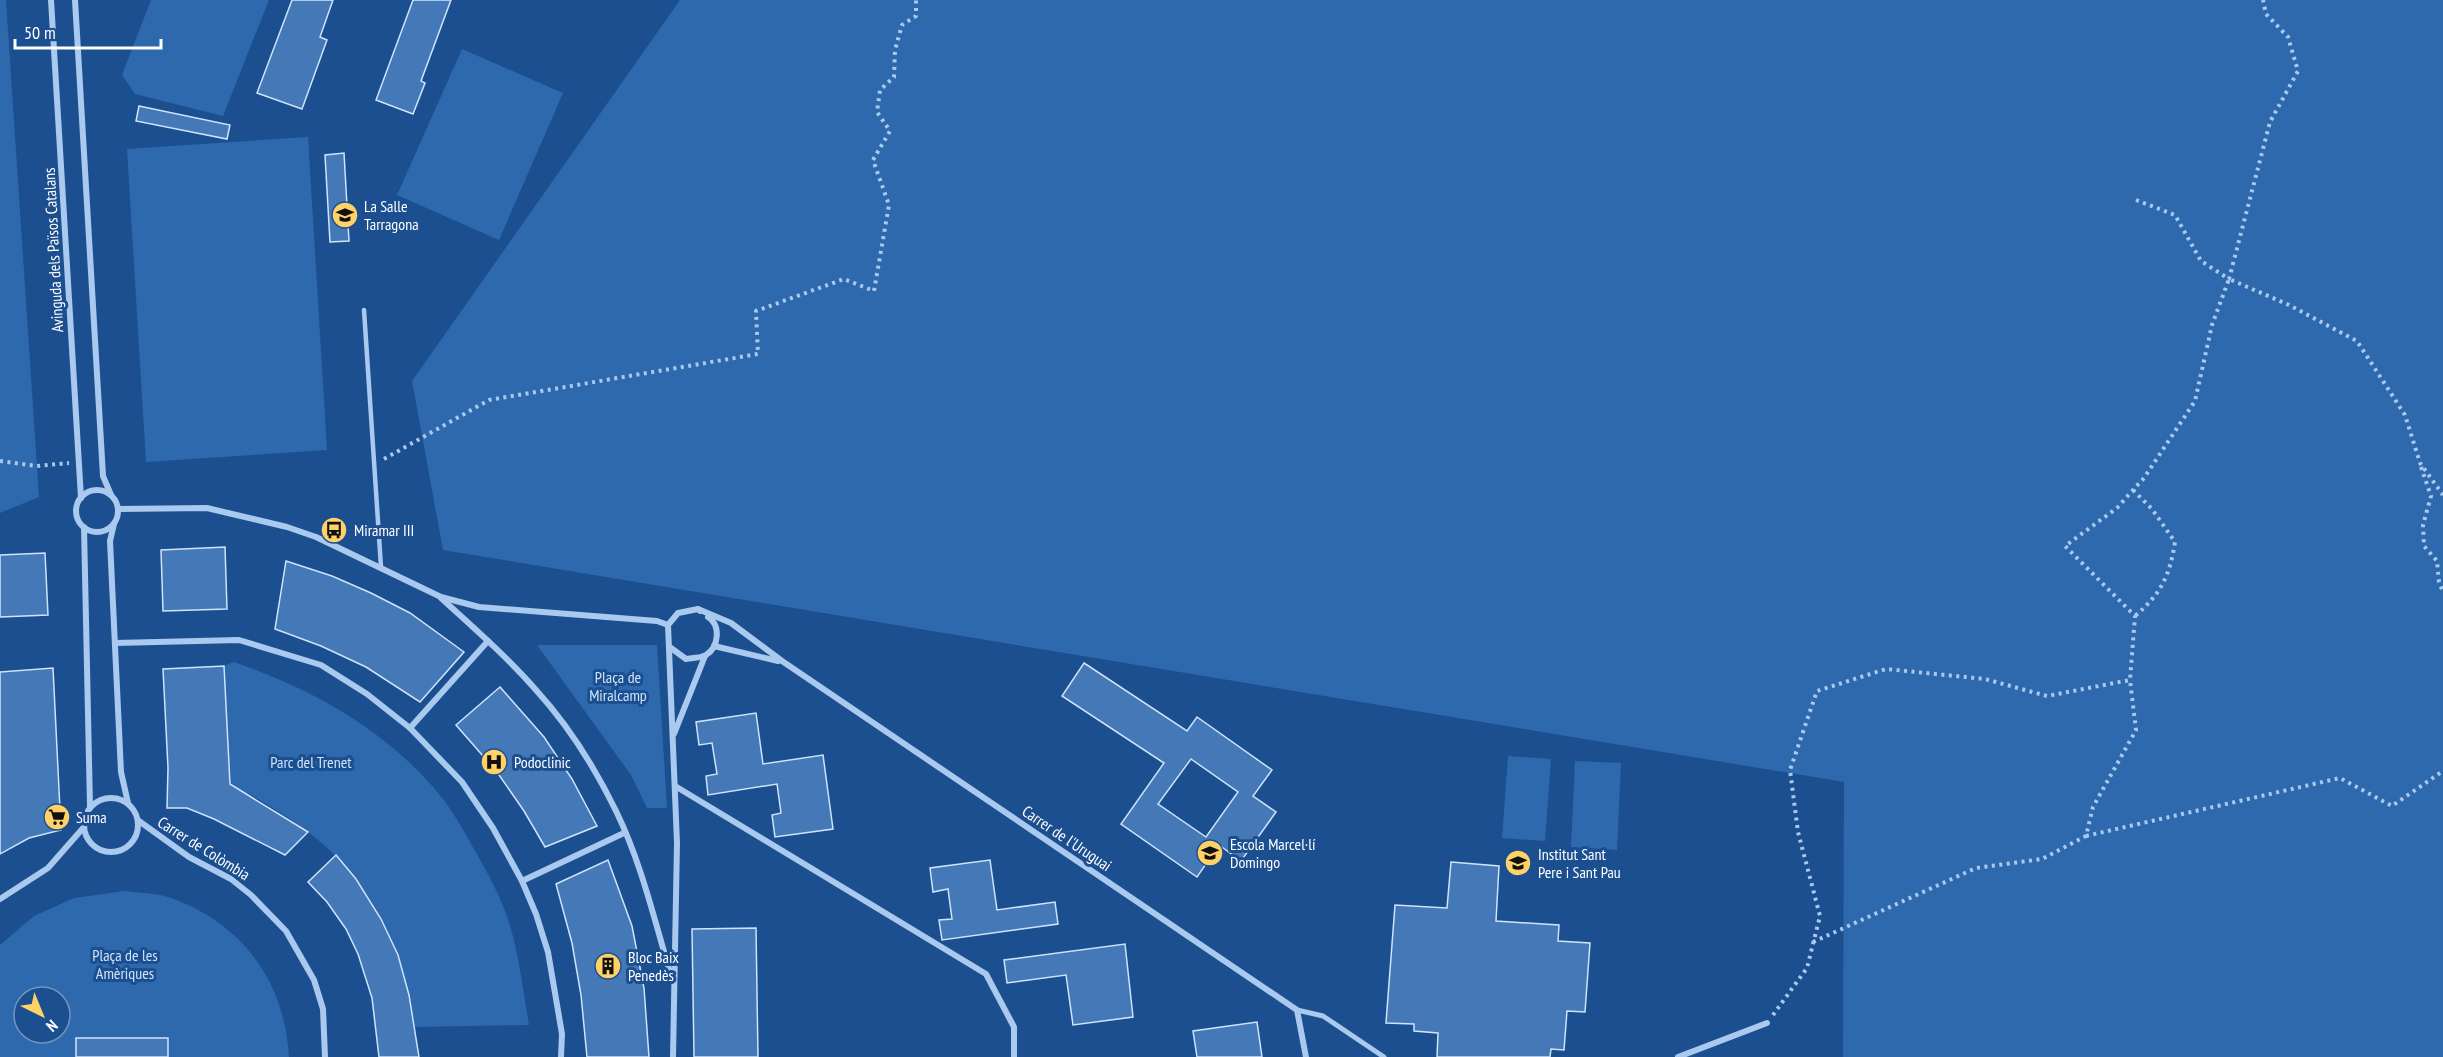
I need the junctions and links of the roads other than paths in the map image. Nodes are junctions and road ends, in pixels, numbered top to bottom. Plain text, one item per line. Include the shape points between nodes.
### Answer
1 (51, 0) edge
2 (75, 0) edge
3 (364, 310) dead end
4 (111, 495) junction
5 (81, 498) junction
6 (118, 509) junction
7 (114, 524) junction
8 (84, 528) junction
9 (381, 567) junction
10 (441, 597) junction
11 (698, 609) junction
12 (669, 625) junction
13 (488, 641) junction
14 (115, 643) junction
15 (714, 646) junction
16 (671, 648) junction
17 (705, 656) junction
18 (782, 661) junction
19 (410, 729) junction
20 (673, 737) junction
21 (675, 786) junction
22 (128, 803) junction
23 (90, 807) junction
24 (139, 821) junction
25 (84, 827) junction
26 (624, 832) junction
27 (522, 881) junction
28 (0, 899) edge
29 (674, 985) junction
30 (1297, 1010) junction
31 (1767, 1023) road end
32 (325, 1057) edge
33 (561, 1057) edge
34 (673, 1057) edge
35 (1014, 1057) edge
36 (1306, 1057) edge
37 (1384, 1057) edge
38 (1678, 1057) edge

1 - 5 street, Avinguda dels Països Catalans
2 - 4 street via 103,476
3 - 9 lane
4 - 5 street via 92,491
4 - 6 street
5 - 8 street via 76,510
6 - 7 street
6 - 9 street via 207,508 287,527
7 - 8 street via 96,532
7 - 14 street via 110,541
8 - 23 street
9 - 10 street
10 - 12 street via 479,607
10 - 13 street
11 - 12 street via 678,613
11 - 15 street via 714,620
11 - 18 street via 731,623
12 - 16 street
13 - 19 street
13 - 26 street via 536,690 566,728
14 - 19 street via 239,640 321,665 367,694
14 - 22 street via 121,772
15 - 17 street
15 - 18 street
16 - 17 street via 686,659
16 - 20 street
17 - 20 street
18 - 30 street, Carrer de l'Uruguai
19 - 27 street via 462,782
20 - 21 street
21 - 29 street
21 - 35 street via 986,974 1014,1027
22 - 23 street via 108,797
22 - 24 street
23 - 25 street
24 - 25 street via 133,842 114,852 103,852 94,846
24 - 32 street, Carrer de Colòmbia via 238,884 286,931 314,980 323,1009
25 - 28 street via 48,868
26 - 27 street
26 - 29 street
27 - 33 street via 548,952 562,1034
29 - 34 street
30 - 36 street
30 - 37 street via 1323,1016
31 - 38 street

